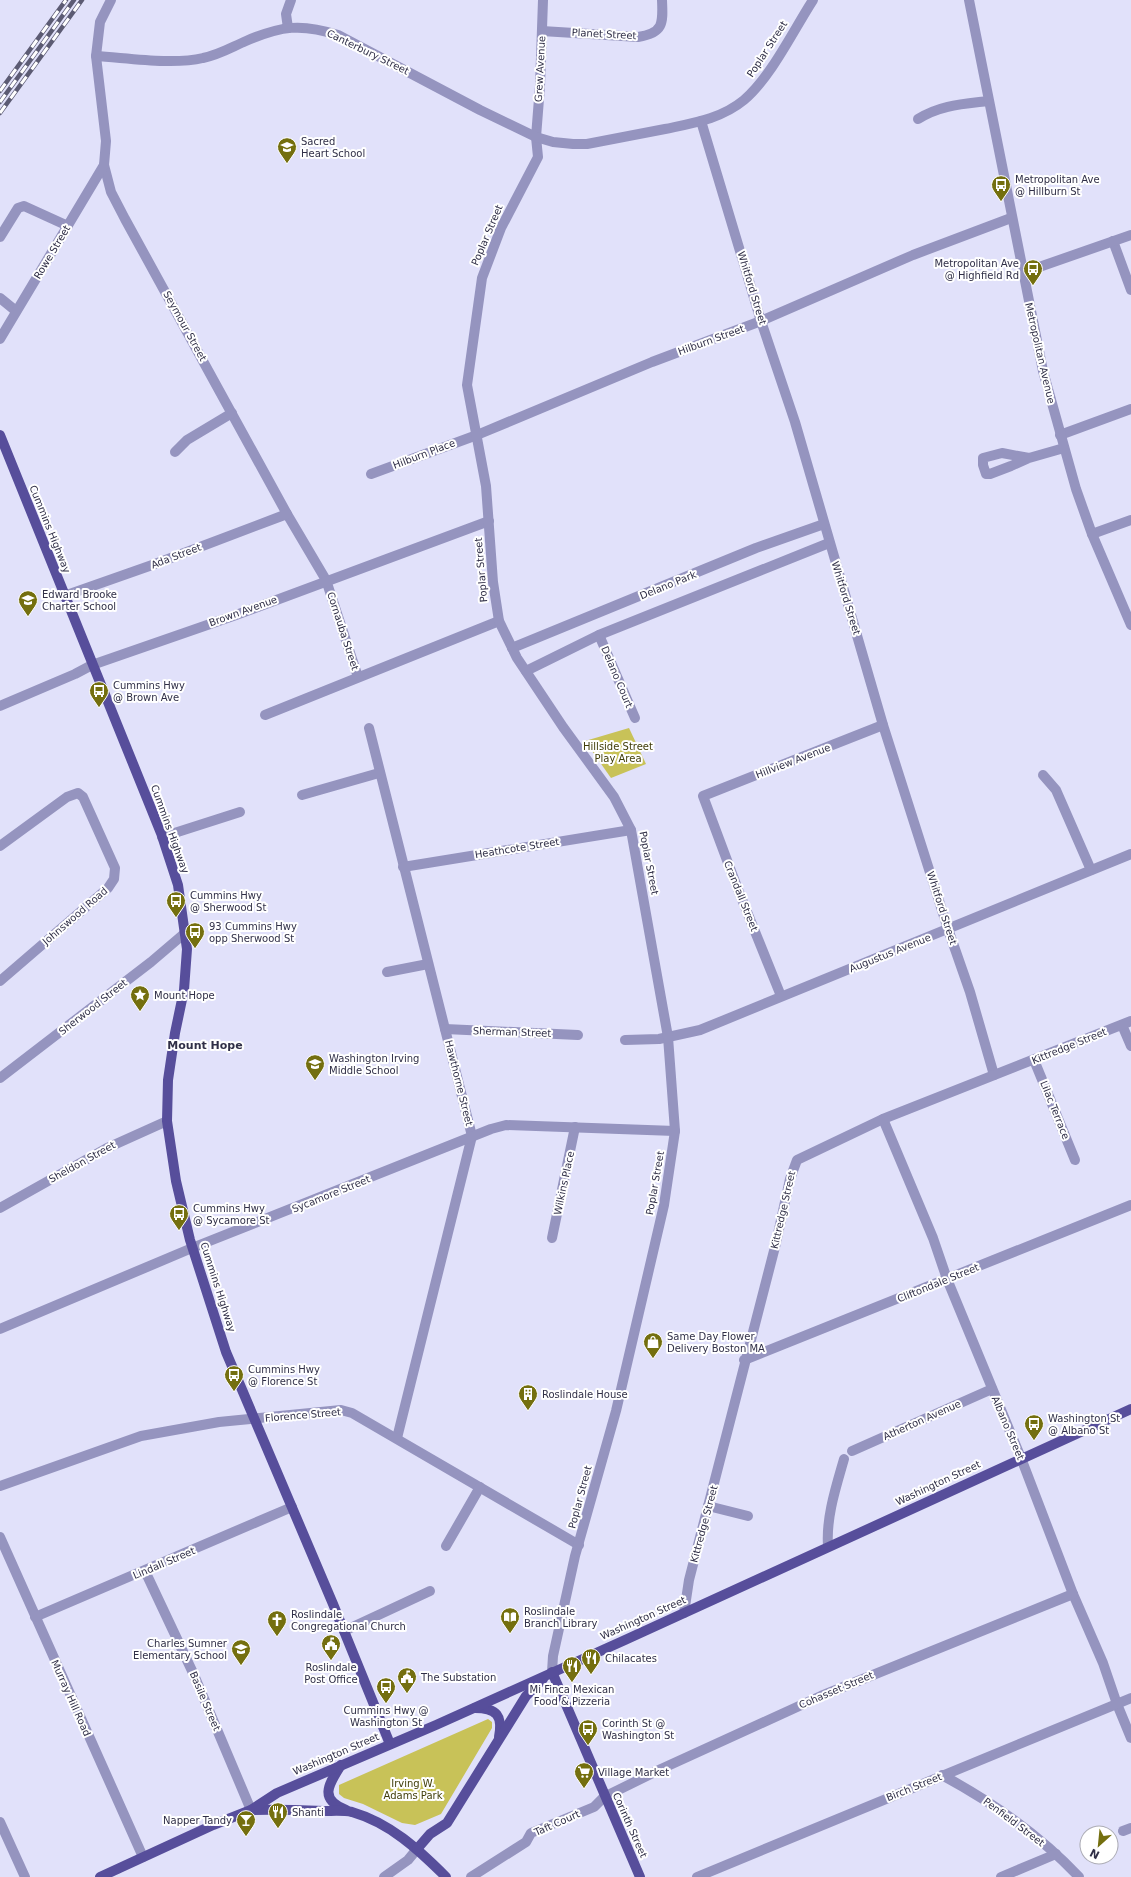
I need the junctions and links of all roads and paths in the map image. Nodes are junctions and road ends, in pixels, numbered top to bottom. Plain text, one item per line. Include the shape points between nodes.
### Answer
1 (111, 0) edge
2 (291, 0) edge
3 (543, 0) edge
4 (662, 0) edge
5 (813, 0) edge
6 (969, 0) edge
7 (288, 28) junction
8 (542, 30) junction
9 (96, 56) junction
10 (988, 101) junction
11 (918, 119) dead end
12 (701, 121) junction
13 (536, 137) junction
14 (104, 165) junction
15 (1011, 218) junction
16 (68, 226) junction
17 (1131, 234) edge
18 (0, 237) edge
19 (1113, 241) junction
20 (1022, 273) junction
21 (1131, 290) edge
22 (0, 298) edge
23 (16, 311) junction
24 (761, 321) junction
25 (0, 339) edge
26 (1131, 409) edge
27 (232, 413) junction
28 (477, 434) junction
29 (0, 435) edge
30 (1060, 435) junction
31 (1064, 448) junction
32 (175, 452) dead end
33 (1029, 458) dead end
34 (372, 474) dead end
35 (287, 514) junction
36 (1131, 520) edge
37 (489, 521) junction
38 (824, 524) junction
39 (1092, 534) junction
40 (829, 543) junction
41 (326, 580) junction
42 (64, 596) junction
43 (499, 620) junction
44 (1131, 625) edge
45 (599, 635) junction
46 (512, 648) junction
47 (92, 665) junction
48 (526, 671) junction
49 (358, 677) junction
50 (0, 706) edge
51 (265, 715) dead end
52 (635, 718) dead end
53 (883, 725) junction
54 (369, 728) dead end
55 (379, 772) junction
56 (1043, 775) dead end
57 (302, 795) dead end
58 (703, 796) joint
59 (240, 812) dead end
60 (631, 830) junction
61 (162, 837) junction
62 (0, 846) edge
63 (1131, 854) edge
64 (403, 867) junction
65 (1091, 870) junction
66 (948, 929) junction
67 (185, 933) junction
68 (428, 964) junction
69 (387, 972) dead end
70 (0, 981) edge
71 (781, 996) junction
72 (1126, 1023) edge
73 (445, 1029) junction
74 (578, 1034) dead end
75 (668, 1037) junction
76 (625, 1040) dead end
77 (1131, 1046) edge
78 (1034, 1060) junction
79 (994, 1075) junction
80 (0, 1078) edge
81 (883, 1119) junction
82 (167, 1121) junction
83 (575, 1127) junction
84 (675, 1131) junction
85 (472, 1136) junction
86 (1075, 1160) dead end
87 (1131, 1205) edge
88 (0, 1208) edge
89 (552, 1238) dead end
90 (192, 1248) junction
91 (947, 1279) junction
92 (0, 1329) edge
93 (744, 1360) junction
94 (992, 1389) junction
95 (1131, 1408) edge
96 (253, 1419) junction
97 (396, 1438) junction
98 (852, 1451) dead end
99 (1021, 1458) junction
100 (844, 1459) dead end
101 (0, 1486) edge
102 (480, 1487) junction
103 (708, 1506) junction
104 (292, 1507) junction
105 (748, 1516) dead end
106 (0, 1537) edge
107 (579, 1545) junction
108 (446, 1546) dead end
109 (828, 1546) junction
110 (145, 1571) junction
111 (430, 1591) dead end
112 (1073, 1594) junction
113 (684, 1613) junction
114 (35, 1617) junction
115 (344, 1631) junction
116 (552, 1672) junction
117 (1131, 1698) edge
118 (1117, 1704) junction
119 (472, 1708) junction
120 (1131, 1738) edge
121 (498, 1741) junction
122 (390, 1744) junction
123 (341, 1765) junction
124 (942, 1775) junction
125 (604, 1797) junction
126 (251, 1810) junction
127 (350, 1812) junction
128 (0, 1822) edge
129 (417, 1849) junction
130 (1056, 1854) junction
131 (143, 1858) junction
132 (25, 1877) edge
133 (100, 1877) edge
134 (384, 1877) edge
135 (446, 1877) edge
136 (471, 1877) edge
137 (640, 1877) edge
138 (697, 1877) edge
139 (1001, 1877) edge
140 (1079, 1877) edge

1 - 9 street, Seymour Street via 99,27
2 - 7 street via 286,14
3 - 8 street, Grew Avenue
4 - 8 street, Planet Street via 660,26 652,35 638,37
5 - 12 street, Poplar Street via 757,86 744,100 725,112
6 - 10 street, Metropolitan Avenue
7 - 9 street, Canterbury Street via 203,58 168,60
7 - 13 street, Canterbury Street via 302,26 338,35
8 - 13 street, Grew Avenue
9 - 14 street, Seymour Street via 106,141
10 - 11 street via 946,106 930,111
10 - 15 street, Metropolitan Avenue
12 - 13 street, Poplar Street via 587,144 553,142
12 - 24 street, Whitford Street
13 - 28 street, Poplar Street via 538,157 501,228 482,278 467,385
14 - 16 street, Rowe Street
14 - 27 street, Seymour Street via 112,192 125,219
15 - 20 street, Metropolitan Avenue
15 - 24 street, Hilburn Street via 912,255
16 - 18 street via 24,206 18,208
16 - 23 street, Rowe Street
17 - 19 street
19 - 20 street
19 - 21 street
20 - 30 street, Metropolitan Avenue
22 - 23 street
23 - 25 street, Rowe Street
24 - 28 street, Hilburn Street via 652,362
24 - 38 street, Whitford Street via 795,422
26 - 30 street
27 - 32 street via 187,440
27 - 35 street, Seymour Street
28 - 34 street, Hilburn Place
28 - 37 street, Poplar Street
29 - 42 main road, Cummins Highway
30 - 31 street, Metropolitan Avenue
31 - 33 street
31 - 39 street, Metropolitan Avenue
35 - 41 street, Seymour Street
35 - 42 street, Ada Street
36 - 39 street
37 - 41 street, Brown Avenue
37 - 43 street, Poplar Street via 493,582
38 - 40 street, Whitford Street
38 - 46 street, Delano Park via 756,548
39 - 44 street, Metropolitan Avenue
40 - 45 street, Delano Park
40 - 53 street, Whitford Street
41 - 47 street, Brown Avenue via 236,615
41 - 49 street, Cornauba Street
42 - 47 main road, Cummins Highway
43 - 46 street, Poplar Street
43 - 49 street
45 - 48 street, Delano Park
45 - 52 street, Delano Court
46 - 48 street, Poplar Street
47 - 50 street, Brown Avenue
47 - 61 main road, Cummins Highway
48 - 60 street, Poplar Street via 614,797
49 - 51 street, Cornauba Street
53 - 58 street, Hillview Avenue
53 - 66 street, Whitford Street
54 - 55 street, Hawthorne Street
55 - 57 street
55 - 64 street, Hawthorne Street
56 - 65 street via 1056,790
58 - 71 street, Crandall Street
59 - 61 street
60 - 64 street, Heathcote Street
60 - 75 street, Poplar Street
61 - 67 main road, Cummins Highway via 178,885
62 - 70 street, Johnswood Road via 67,797 78,794 83,797 115,868 114,879 108,888
63 - 65 street, Augustus Avenue
64 - 68 street, Hawthorne Street
65 - 66 street, Augustus Avenue
66 - 71 street, Augustus Avenue
66 - 79 street, Whitford Street via 970,992
67 - 80 street, Sherwood Street via 145,967
67 - 82 main road, Cummins Highway via 187,949 184,990 174,1033
68 - 69 street
68 - 73 street, Hawthorne Street
71 - 75 street, Augustus Avenue via 700,1030
72 - 77 street
72 - 78 street, Kittredge Street
73 - 74 street, Sherman Street
73 - 85 street, Hawthorne Street
75 - 76 street
75 - 84 street, Poplar Street
78 - 79 street, Kittredge Street
78 - 86 street, Lilac Terrace
79 - 81 street, Kittredge Street
81 - 91 street, Albano Street via 933,1238
81 - 93 street, Kittredge Street via 799,1157 795,1163
82 - 88 street, Sheldon Street via 106,1148
82 - 90 main road, Cummins Highway via 176,1181
83 - 84 street, Sycamore Street
83 - 85 street, Sycamore Street via 506,1125
83 - 89 street, Wilkins Place
84 - 107 street, Poplar Street via 664,1205 616,1411
85 - 90 street, Sycamore Street
85 - 97 street, Hawthorne Street
87 - 91 street, Cliftondale Street
90 - 92 street, Sycamore Street
90 - 96 main road, Cummins Highway via 226,1352
91 - 93 street, Cliftondale Street
91 - 94 street, Albano Street
93 - 103 street, Kittredge Street
94 - 98 street, Atherton Avenue
94 - 99 street, Albano Street
95 - 99 main road, Washington Street
96 - 97 street, Florence Street via 341,1410 352,1413
96 - 101 street, Florence Street via 219,1422 141,1436
96 - 104 main road, Cummins Highway
97 - 102 street, Florence Street
99 - 109 main road, Washington Street
99 - 112 street, Albano Street
100 - 109 street via 827,1532
102 - 107 street, Florence Street
102 - 108 street
103 - 105 street
103 - 113 street, Kittredge Street via 689,1580
104 - 110 street, Lindall Street
104 - 115 main road, Cummins Highway
106 - 114 street, Murray Hill Road
107 - 116 street, Poplar Street via 553,1656
109 - 113 main road, Washington Street
110 - 114 street, Lindall Street
110 - 126 street, Basile Street via 194,1675
111 - 115 street
112 - 118 street, Albano Street via 1103,1663
112 - 125 street, Cohasset Street via 821,1696
113 - 116 main road, Washington Street
114 - 131 street, Murray Hill Road
115 - 122 main road, Cummins Highway
116 - 119 main road, Washington Street
116 - 121 main road via 538,1682 526,1696
116 - 125 main road, Corinth Street
117 - 118 street, Birch Street
118 - 120 street, Albano Street
118 - 124 street, Birch Street
119 - 121 main road via 496,1713 501,1723
119 - 122 main road, Washington Street
121 - 129 main road via 447,1823 430,1834
122 - 123 main road, Washington Street
123 - 126 main road, Washington Street via 277,1793
123 - 127 main road via 327,1791 334,1804
124 - 130 street, Penfield Street via 994,1804
124 - 138 street, Birch Street
125 - 136 street, Taft Court via 594,1807 531,1833 526,1842
125 - 137 main road, Corinth Street
126 - 127 main road via 302,1809
126 - 131 main road, Washington Street
127 - 129 main road via 388,1828
128 - 132 street
129 - 134 street via 408,1860
129 - 135 main road
130 - 139 street
130 - 140 street, Penfield Street
131 - 133 main road, Washington Street

